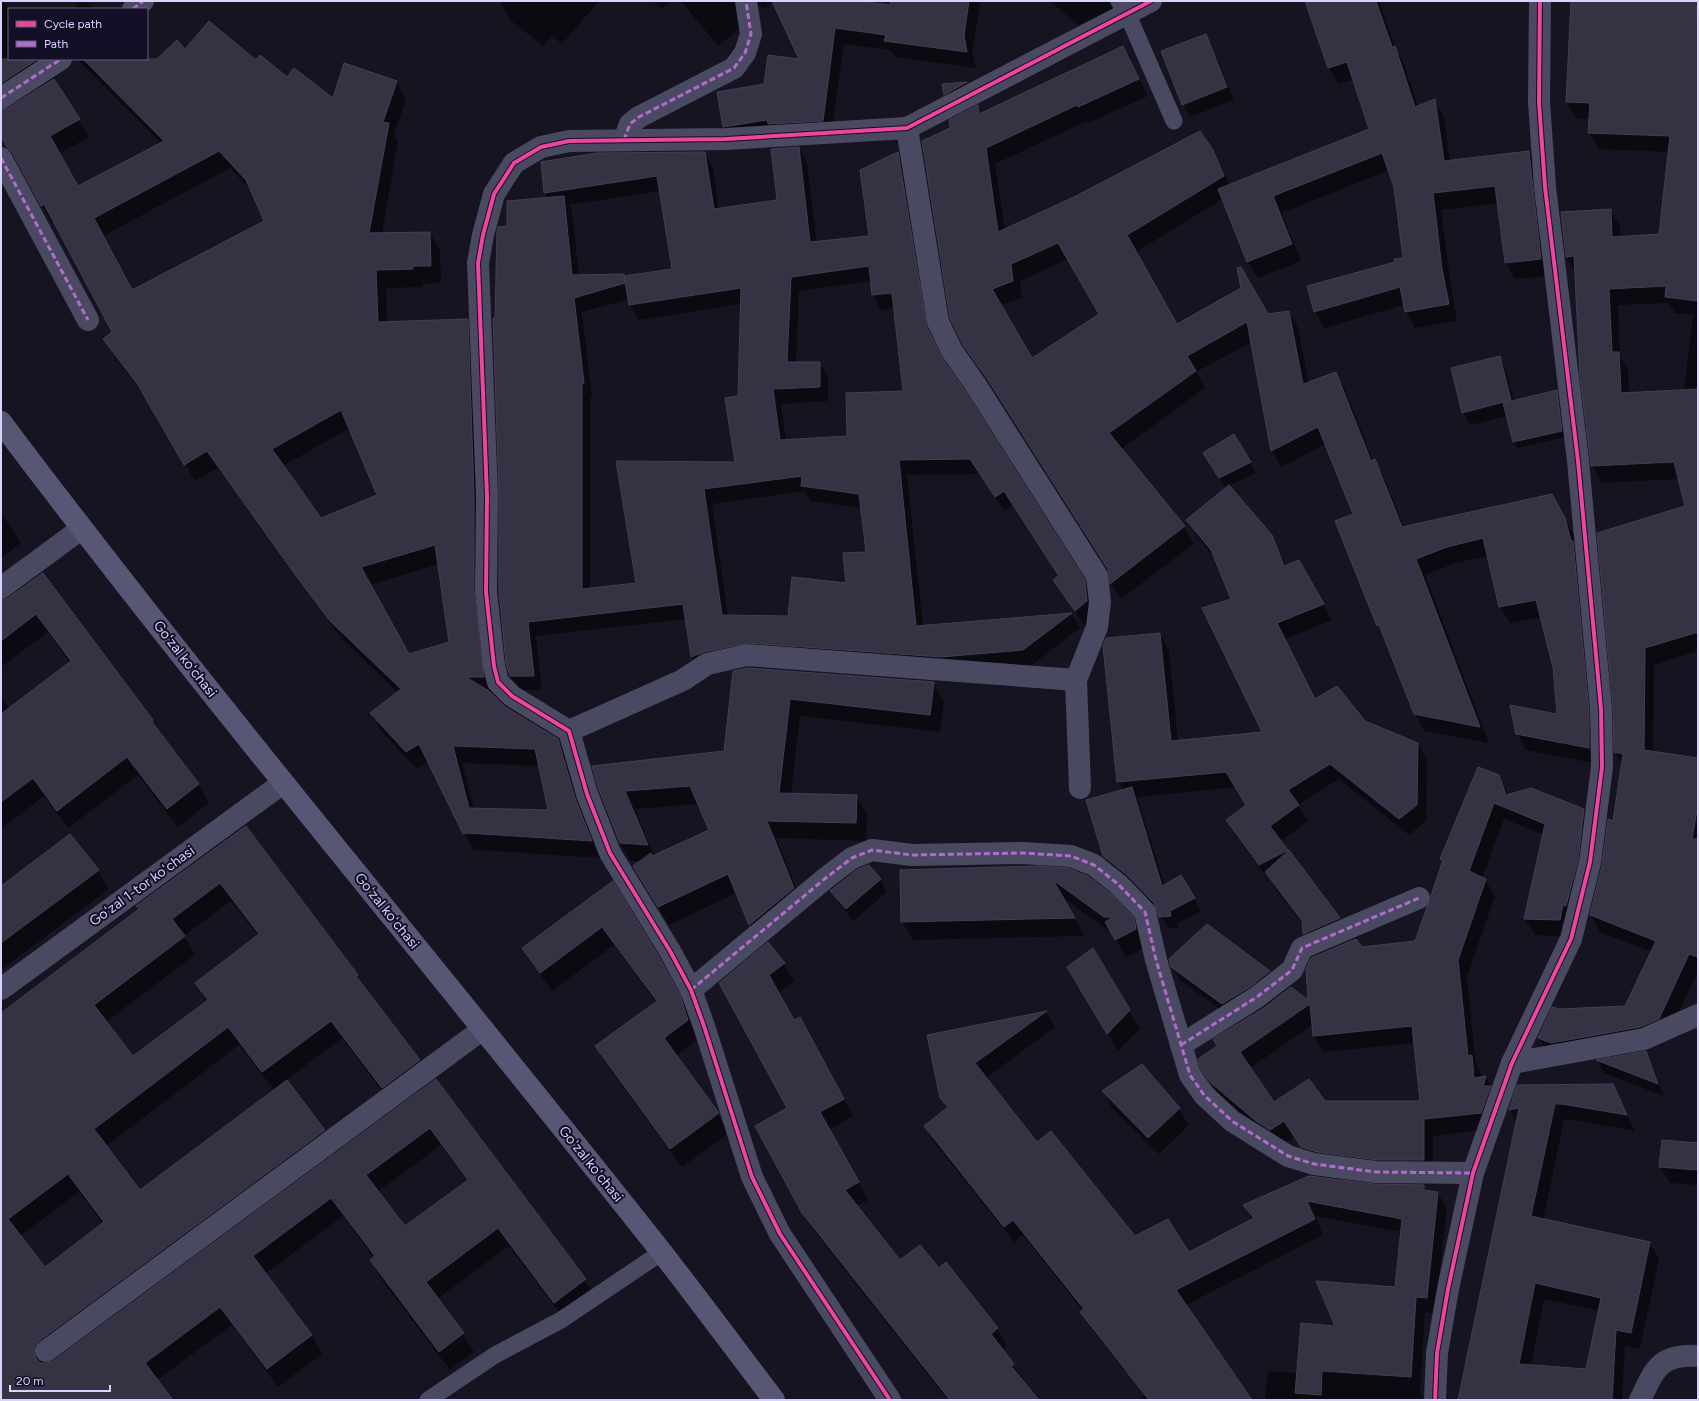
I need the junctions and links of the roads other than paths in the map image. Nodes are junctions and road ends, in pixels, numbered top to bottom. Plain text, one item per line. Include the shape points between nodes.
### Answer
1 (143, 1) edge
2 (746, 1) edge
3 (1151, 1) edge
4 (1540, 1) edge
5 (1123, 7) edge
6 (134, 8) edge
7 (59, 60) edge
8 (1, 98) edge
9 (1174, 121) dead end
10 (907, 128) junction
11 (624, 140) junction
12 (1, 158) edge
13 (88, 320) dead end
14 (1, 422) edge
15 (81, 529) junction
16 (1, 588) edge
17 (1076, 680) junction
18 (568, 731) junction
19 (283, 783) junction
20 (1080, 788) dead end
21 (1419, 898) dead end
22 (1, 989) edge
23 (691, 990) junction
24 (1698, 1015) edge
25 (483, 1029) junction
26 (1181, 1045) junction
27 (1512, 1063) junction
28 (1473, 1173) junction
29 (662, 1252) junction
30 (46, 1351) dead end
31 (1698, 1356) edge
32 (428, 1400) edge
33 (774, 1400) edge
34 (890, 1400) edge
35 (1435, 1400) edge
36 (1640, 1400) edge

1 - 6 street
2 - 11 street via 751,34 745,54 734,68 639,117 630,124
3 - 5 street
4 - 27 street via 1539,102 1545,187 1578,461 1601,709 1602,767 1590,862 1571,939
5 - 9 lane
5 - 10 street
7 - 8 street
10 - 11 street via 726,139
10 - 17 street via 938,322 952,351 1097,576 1100,602 1097,627
11 - 18 street via 568,141 541,147 514,163 494,194 478,263 487,496 486,592 494,666 498,682 512,696
12 - 13 street
14 - 15 main road, Goʻzal koʻchasi
15 - 16 street
15 - 19 main road, Goʻzal koʻchasi
17 - 18 street via 748,655 707,664 683,680
17 - 20 street
18 - 23 street via 587,794 610,853
19 - 22 street, Goʻzal 1-tor koʻchasi
19 - 25 main road, Goʻzal koʻchasi
21 - 26 street via 1302,948 1292,970 1257,997
23 - 26 street via 827,877 852,858 872,850 912,855 1071,856 1094,865 1118,884 1145,912
23 - 34 street via 743,1152 767,1208 780,1234
24 - 27 street via 1644,1039
25 - 29 main road, Goʻzal koʻchasi
25 - 30 street
26 - 28 street via 1190,1075 1204,1095 1232,1121 1288,1156 1314,1164 1376,1172
27 - 28 street
28 - 35 street via 1437,1353
29 - 32 lane via 561,1320 495,1355
29 - 33 main road, Goʻzal koʻchasi
31 - 36 street via 1686,1355 1666,1361 1653,1371

